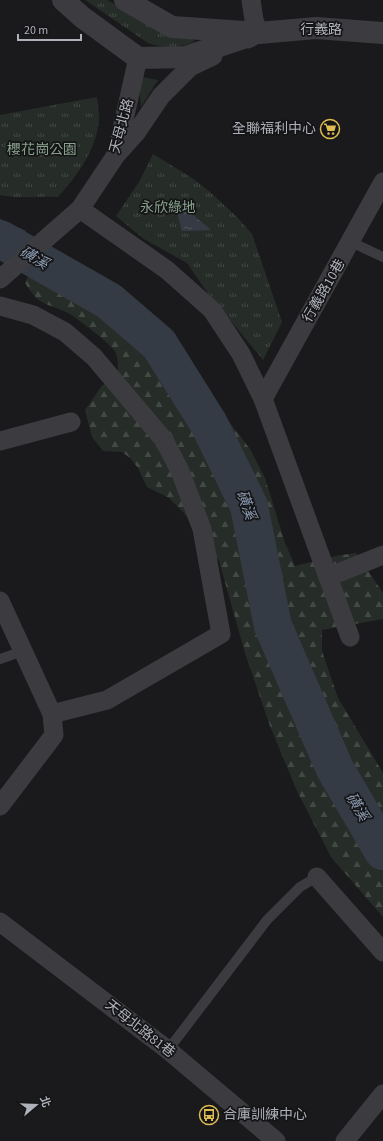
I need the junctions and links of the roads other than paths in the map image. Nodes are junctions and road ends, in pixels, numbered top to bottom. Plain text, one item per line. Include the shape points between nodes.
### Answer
1 (63, 0) edge
2 (124, 0) edge
3 (252, 0) edge
4 (259, 33) junction
5 (383, 33) edge
6 (138, 58) junction
7 (116, 155) junction
8 (383, 182) edge
9 (80, 209) junction
10 (351, 242) junction
11 (383, 257) edge
12 (0, 279) edge
13 (0, 306) edge
14 (263, 399) junction
15 (71, 422) dead end
16 (0, 441) edge
17 (383, 555) edge
18 (328, 577) junction
19 (0, 601) edge
20 (350, 637) dead end
21 (23, 651) junction
22 (0, 659) edge
23 (52, 714) junction
24 (0, 806) edge
25 (317, 877) joint
26 (0, 922) edge
27 (383, 952) edge
28 (168, 1050) junction
29 (383, 1094) edge
30 (276, 1141) edge
31 (345, 1141) edge

1 - 6 street
2 - 4 street via 172,27
3 - 4 street via 254,20
4 - 5 street, 行義路 via 316,28
4 - 6 street via 186,57
4 - 7 street via 190,67 161,96 136,133
6 - 7 street, 天母北路
7 - 9 street, 天母北路
8 - 10 street, 行義路10巷
9 - 12 street, 天母北路
9 - 14 street via 167,270 212,310 241,354
10 - 11 lane
10 - 14 street, 行義路10巷
13 - 23 street via 33,315 65,332 94,357 164,440 180,471 202,529 221,634 107,700
14 - 18 street
15 - 16 street
17 - 18 street
18 - 20 street
19 - 21 street
21 - 22 lane
21 - 23 street
23 - 24 street via 54,735
25 - 27 street
25 - 28 lane via 300,886 267,920
26 - 28 street, 天母北路81巷
28 - 30 street, 天母北路81巷
29 - 31 street

